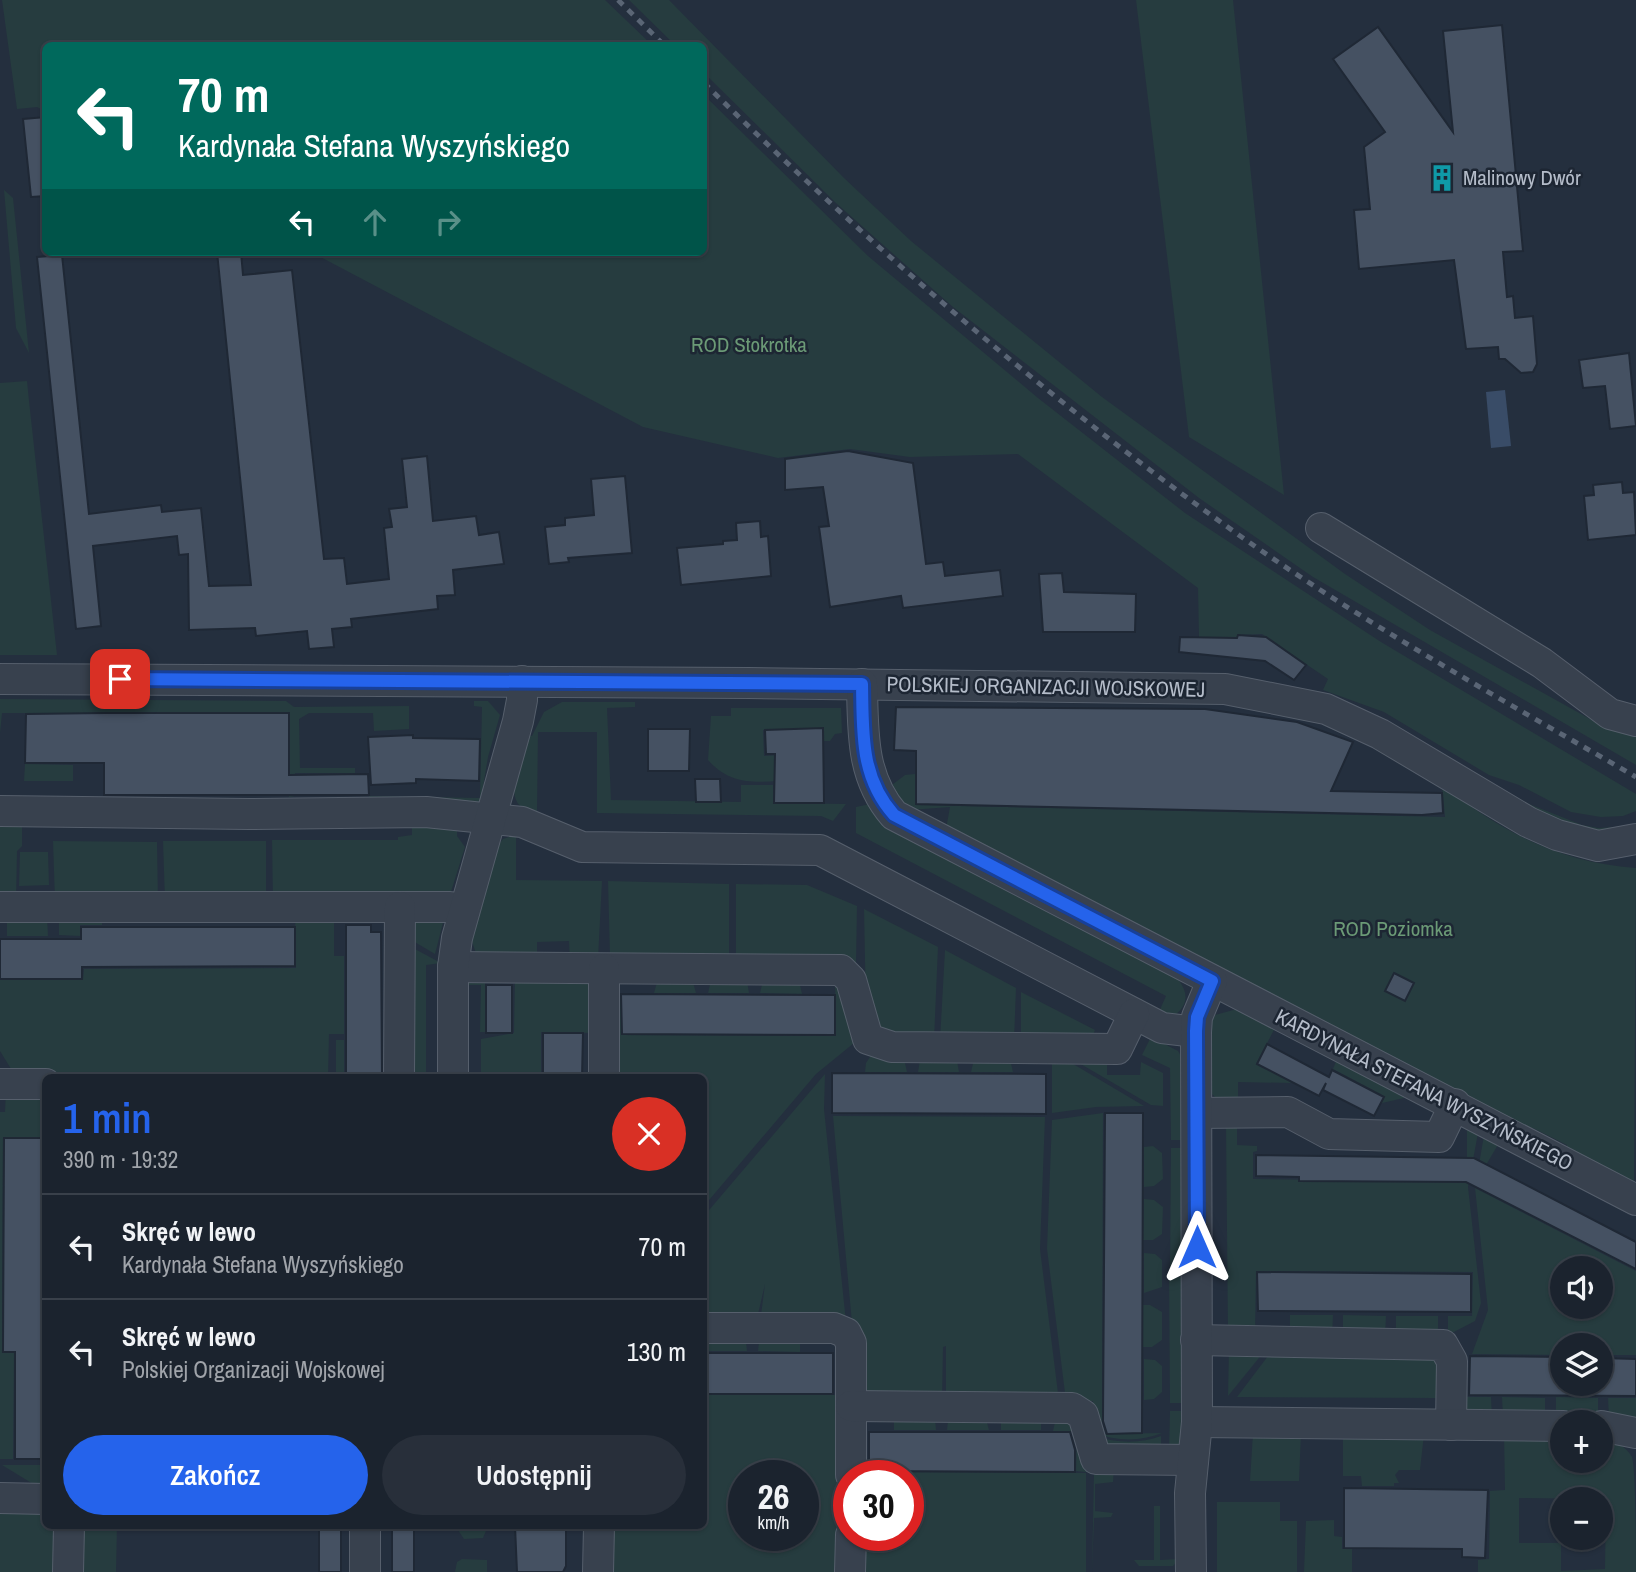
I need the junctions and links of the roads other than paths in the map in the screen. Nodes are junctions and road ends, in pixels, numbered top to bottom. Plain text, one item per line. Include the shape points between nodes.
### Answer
1 (1321, 528) dead end
2 (0, 679) edge
3 (522, 681) junction
4 (862, 684) junction
5 (1636, 721) edge
6 (0, 811) edge
7 (492, 820) junction
8 (1636, 839) edge
9 (0, 907) edge
10 (400, 907) junction
11 (464, 911) junction
12 (453, 967) junction
13 (604, 969) junction
14 (1212, 981) junction
15 (1134, 1014) junction
16 (1196, 1031) junction
17 (399, 1074) edge
18 (453, 1074) edge
19 (604, 1074) edge
20 (0, 1084) edge
21 (42, 1084) edge
22 (1455, 1104) junction
23 (1197, 1113) junction
24 (1636, 1200) edge
25 (707, 1328) edge
26 (1196, 1340) junction
27 (851, 1406) junction
28 (1198, 1422) junction
29 (1451, 1425) junction
30 (1550, 1426) edge
31 (1613, 1428) edge
32 (1636, 1433) edge
33 (851, 1460) edge
34 (1193, 1460) junction
35 (0, 1498) edge
36 (42, 1499) edge
37 (69, 1529) edge
38 (365, 1529) edge
39 (599, 1529) edge
40 (850, 1551) edge
41 (68, 1572) edge
42 (365, 1572) edge
43 (598, 1572) edge
44 (850, 1572) edge
45 (1191, 1572) edge

1 - 5 street via 1542,663 1610,714
2 - 3 street, POLSKIEJ ORGANIZACJI WOJSKOWEJ
3 - 4 street, POLSKIEJ ORGANIZACJI WOJSKOWEJ
3 - 7 street via 521,708
4 - 8 street, POLSKIEJ ORGANIZACJI WOJSKOWEJ via 1186,687 1284,698 1326,709 1380,734 1556,835 1598,846
4 - 14 street, KARDYNAŁA STEFANA WYSZYŃSKIEGO via 867,770 894,815
6 - 7 street via 413,812
7 - 11 street
7 - 15 street via 535,826 582,847 820,850
9 - 10 street
10 - 11 street
10 - 17 street
11 - 12 street
12 - 13 street
12 - 18 street
13 - 15 street via 841,970 851,980 868,1038 874,1044 892,1047 1117,1049
13 - 19 street
14 - 16 street
14 - 22 street, KARDYNAŁA STEFANA WYSZYŃSKIEGO
15 - 16 street via 1171,1031
16 - 23 street
20 - 21 street
22 - 23 street via 1439,1137 1329,1134 1288,1112
22 - 24 street, KARDYNAŁA STEFANA WYSZYŃSKIEGO
23 - 26 street
25 - 27 street via 841,1330 851,1343
26 - 28 street
26 - 29 street via 1436,1343 1450,1354
27 - 33 street
27 - 34 street via 1072,1408 1083,1415 1096,1459
28 - 29 street
28 - 34 street
29 - 30 street
31 - 32 street
34 - 45 street
35 - 36 street
37 - 41 street
38 - 42 street
39 - 43 street
40 - 44 street

